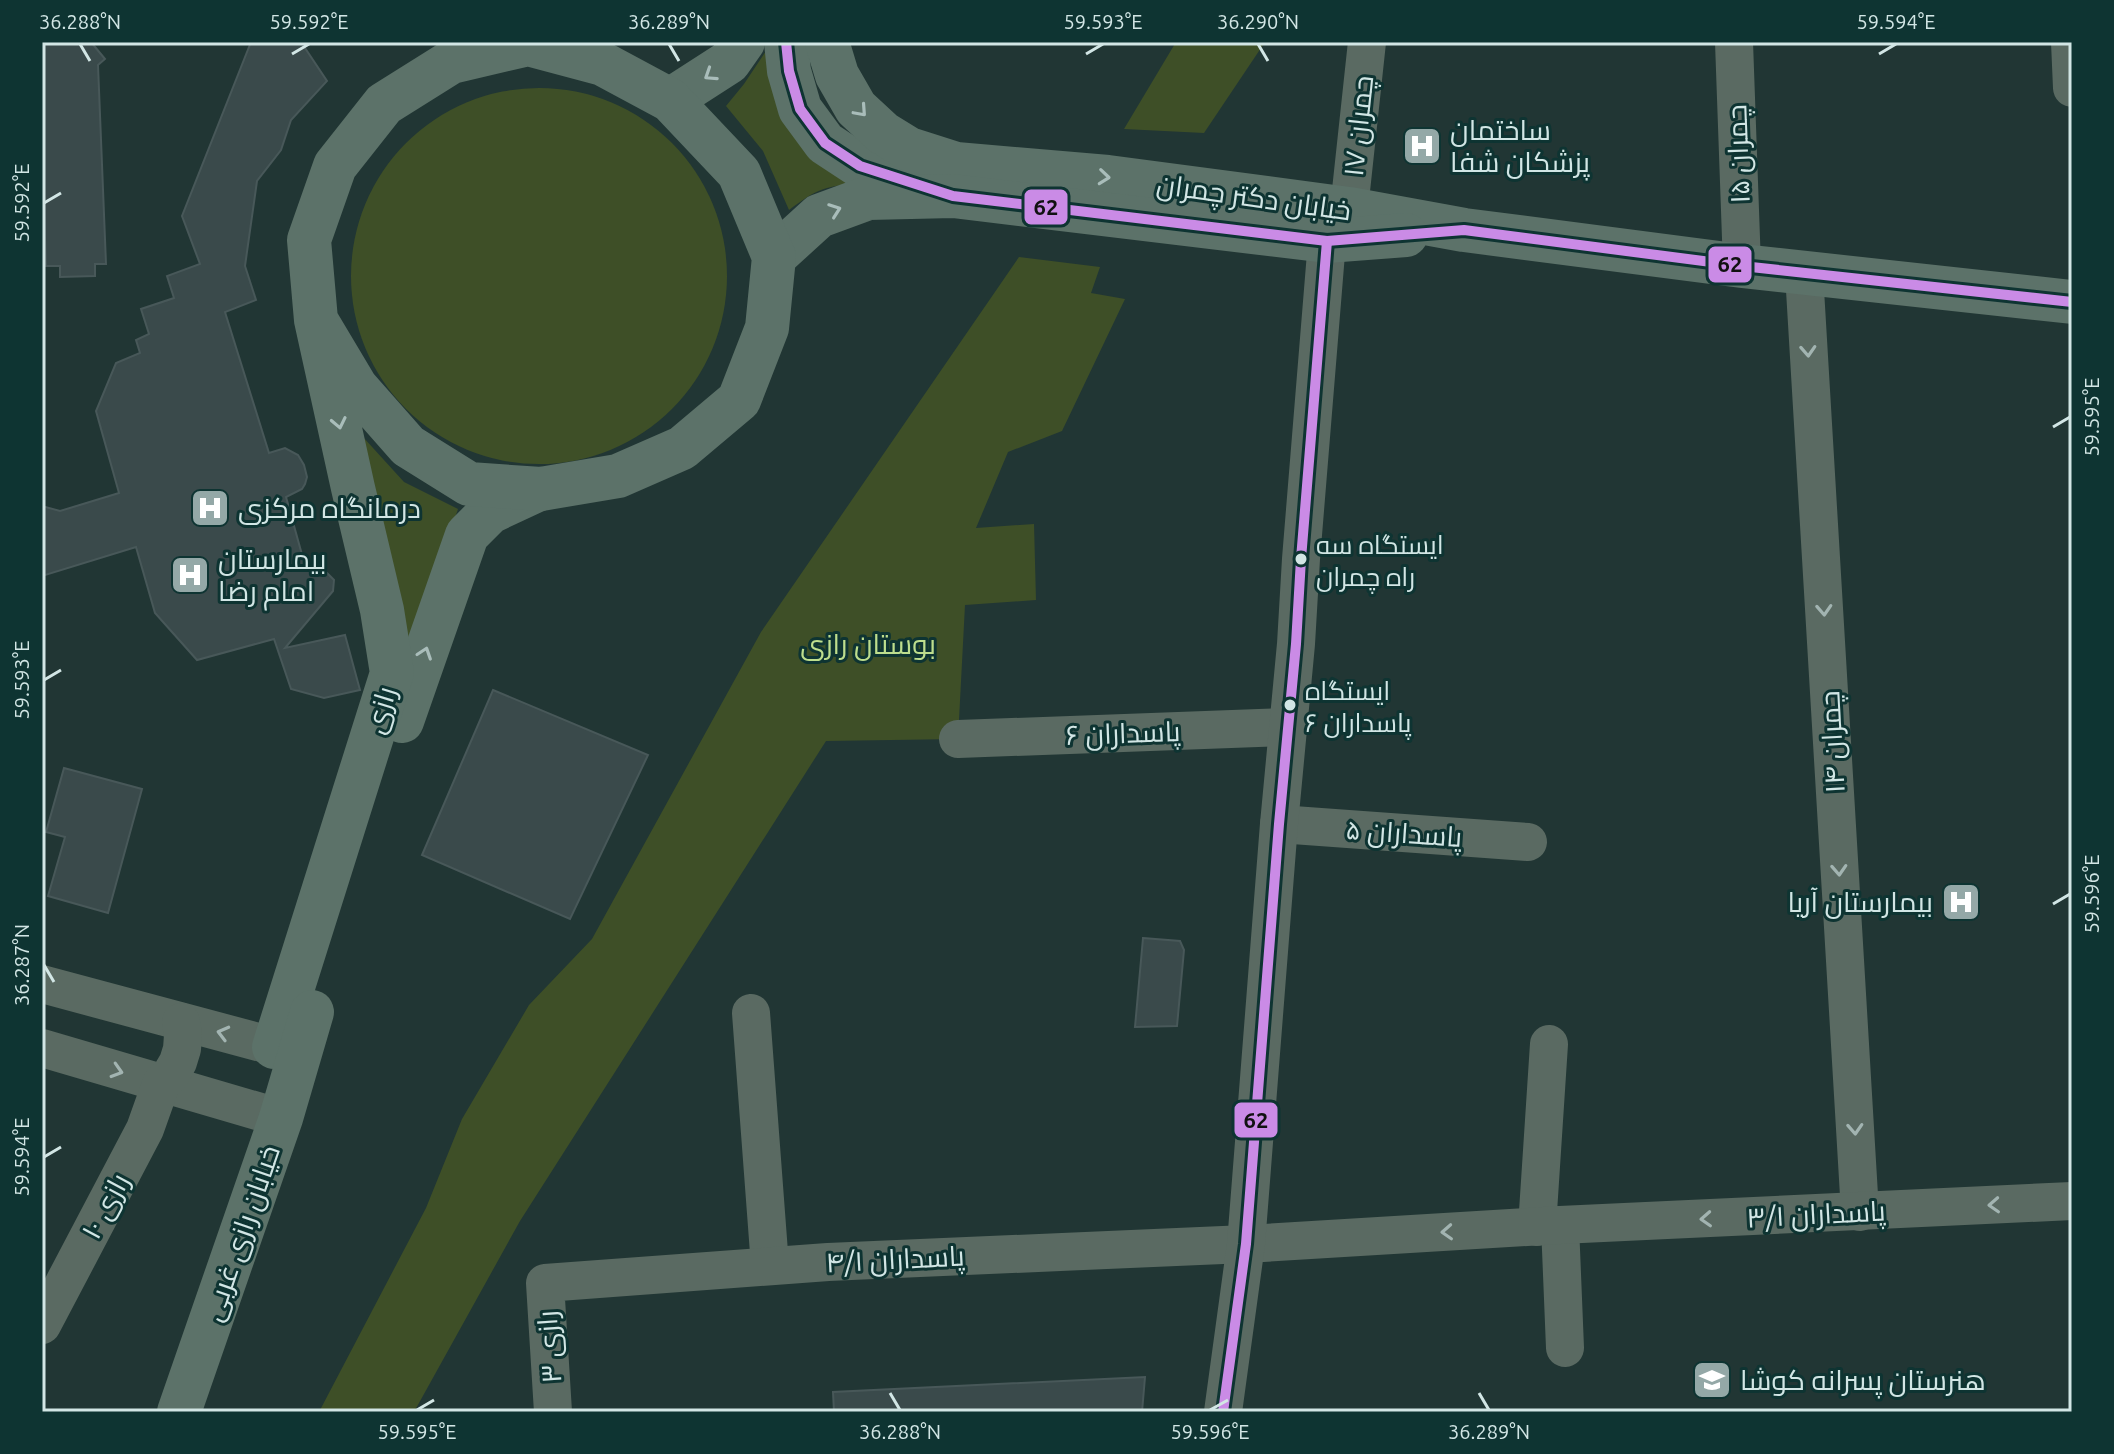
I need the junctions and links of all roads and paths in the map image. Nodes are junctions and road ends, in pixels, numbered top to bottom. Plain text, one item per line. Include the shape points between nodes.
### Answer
1 (743, 42) edge
2 (786, 42) edge
3 (827, 42) edge
4 (1367, 42) edge
5 (1734, 42) edge
6 (2070, 42) edge
7 (2072, 88) edge
8 (670, 100) junction
9 (953, 196) junction
10 (1338, 225) junction
11 (774, 257) junction
12 (1742, 266) junction
13 (1804, 273) junction
14 (2072, 302) edge
15 (316, 320) junction
16 (541, 489) junction
17 (1288, 727) junction
18 (958, 739) dead end
19 (1279, 824) junction
20 (1528, 842) dead end
21 (42, 984) edge
22 (751, 1013) dead end
23 (181, 1022) junction
24 (1549, 1044) dead end
25 (42, 1048) edge
26 (287, 1050) junction
27 (161, 1084) junction
28 (281, 1118) junction
29 (2072, 1201) edge
30 (1860, 1212) junction
31 (1548, 1226) junction
32 (1246, 1244) junction
33 (770, 1266) junction
34 (545, 1283) joint
35 (42, 1325) edge
36 (1565, 1348) dead end
37 (179, 1412) edge
38 (553, 1412) edge
39 (1223, 1412) edge

1 -> 8 main road via 729,62
2 - 9 main road via 800,109 825,143 860,166
3 -> 10 main road, خیابان دکتر چمران via 837,75 856,108 909,149 956,164 1108,177
4 - 10 street, چمران ۱۷
5 - 12 street, چمران ۱۵
6 - 7 street
8 - 11 main road, رازی via 739,173
8 - 15 main road, رازی via 603,64 528,44 451,62 384,104 335,166 309,240
9 - 10 main road
11 -> 9 main road via 819,216 868,198
10 - 12 main road, خیابان دکتر چمران via 1464,230
10 - 17 street, چمران ۱۷
11 - 16 main road via 767,328 739,400 682,448 618,476
12 - 13 main road, خیابان دکتر چمران
13 - 14 main road, خیابان دکتر چمران
13 -> 30 street, چمران ۱۴
15 - 16 main road via 356,387 408,446 469,484
15 -> 26 main road, رازی via 392,673
26 -> 16 main road, رازی via 467,535 490,512
17 - 18 street, پاسداران ۶
17 - 19 street, چمران ۱۷
19 - 20 street, پاسداران ۵
19 - 32 street, چمران ۱۷
21 - 23 street
22 - 33 street
26 -> 23 street
23 - 27 street, رازی ۱۰ via 178,1062
24 - 31 street
25 -> 27 street
26 - 28 main road, خیابان رازی غربی
27 - 28 street
27 - 35 street, رازی ۱۰ via 145,1129
28 - 37 main road, خیابان رازی غربی
29 -> 30 street, پاسداران ۳/۱
30 -> 31 street, پاسداران ۳/۱
31 -> 32 street, پاسداران ۳/۱
31 - 36 street
32 - 33 street, پاسداران ۴/۱
32 - 39 street, چمران ۱۷
33 - 34 street, پاسداران ۴/۱
34 - 38 street, رازی ۳

